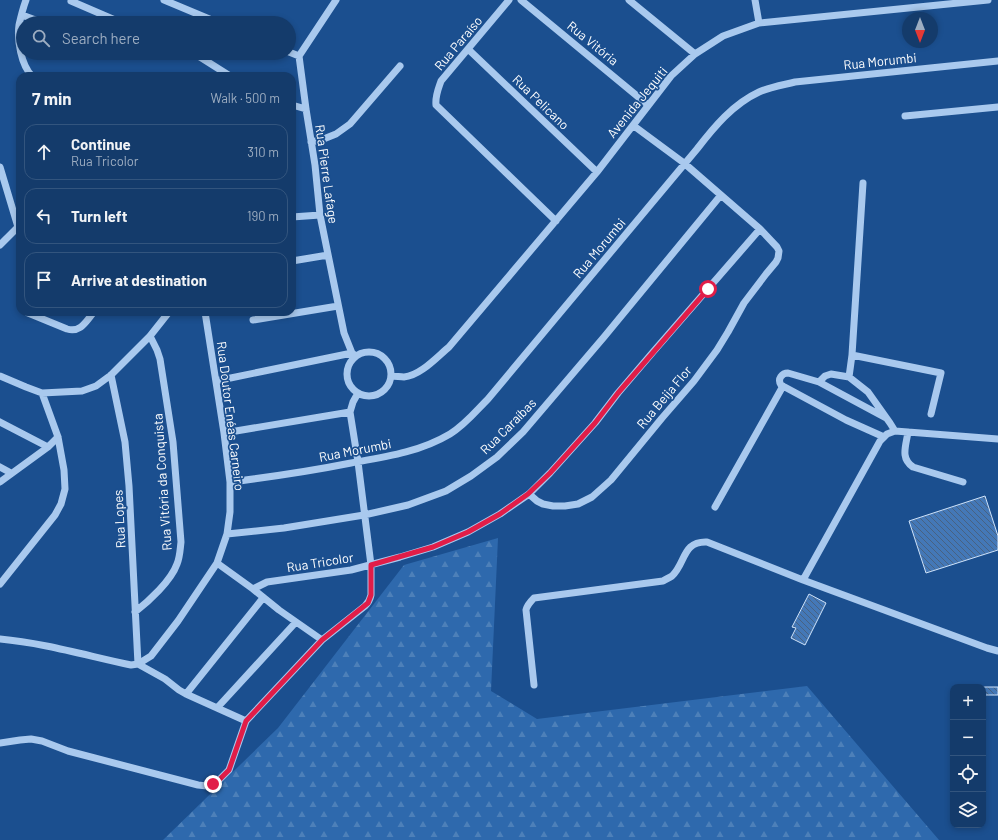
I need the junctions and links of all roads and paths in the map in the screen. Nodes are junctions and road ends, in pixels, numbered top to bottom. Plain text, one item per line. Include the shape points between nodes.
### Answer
1 (26, 0) edge
2 (164, 0) edge
3 (336, 0) edge
4 (509, 0) edge
5 (522, 0) edge
6 (629, 0) edge
7 (755, 0) edge
8 (988, 0) edge
9 (70, 1) edge
10 (22, 14) joint
11 (27, 16) edge
12 (105, 16) edge
13 (203, 16) edge
14 (759, 23) junction
15 (468, 49) junction
16 (695, 54) junction
17 (296, 55) edge
18 (300, 56) junction
19 (23, 60) edge
20 (205, 60) edge
21 (998, 61) edge
22 (400, 66) dead end
23 (28, 72) edge
24 (224, 72) edge
25 (648, 105) junction
26 (296, 106) edge
27 (998, 107) edge
28 (306, 109) junction
29 (905, 116) dead end
30 (634, 126) junction
31 (311, 142) junction
32 (684, 163) junction
33 (0, 167) edge
34 (597, 172) junction
35 (863, 183) dead end
36 (721, 195) junction
37 (320, 215) junction
38 (16, 217) edge
39 (296, 217) edge
40 (556, 221) junction
41 (16, 229) edge
42 (760, 229) junction
43 (0, 245) edge
44 (328, 255) junction
45 (296, 260) edge
46 (338, 306) junction
47 (296, 313) edge
48 (36, 316) edge
49 (91, 316) edge
50 (166, 316) edge
51 (206, 316) edge
52 (277, 316) edge
53 (252, 320) dead end
54 (150, 336) junction
55 (354, 354) junction
56 (852, 354) junction
57 (111, 375) junction
58 (0, 376) edge
59 (391, 376) junction
60 (849, 378) junction
61 (216, 381) junction
62 (819, 382) junction
63 (783, 386) junction
64 (42, 393) junction
65 (358, 393) junction
66 (350, 412) junction
67 (931, 414) dead end
68 (888, 419) junction
69 (0, 422) edge
70 (895, 431) junction
71 (908, 432) junction
72 (224, 433) junction
73 (58, 437) junction
74 (884, 437) junction
75 (998, 439) edge
76 (48, 447) junction
77 (358, 462) junction
78 (0, 468) edge
79 (12, 474) junction
80 (0, 482) edge
81 (230, 482) junction
82 (963, 482) dead end
83 (528, 494) junction
84 (715, 507) dead end
85 (364, 515) junction
86 (227, 534) junction
87 (217, 563) junction
88 (371, 565) junction
89 (803, 580) junction
90 (0, 584) edge
91 (252, 589) junction
92 (264, 598) junction
93 (135, 612) junction
94 (296, 622) junction
95 (0, 639) edge
96 (322, 640) junction
97 (998, 651) edge
98 (138, 664) junction
99 (534, 685) dead end
100 (186, 694) junction
101 (217, 708) junction
102 (246, 721) junction
103 (0, 743) edge

1 - 10 street
2 - 13 street
3 - 18 street
4 - 15 street, Rua Paraíso
5 - 25 street, Rua Vitória
6 - 16 street
7 - 14 street
8 - 14 street, Avenida Jequiti
9 - 12 street
10 - 11 street
14 - 16 street, Avenida Jequiti via 723,36
15 - 34 street, Rua Pelicano
15 - 40 street, Rua Paraíso via 442,81 437,91 436,105
16 - 25 street, Avenida Jequiti via 671,76
17 - 18 street
18 - 28 street, Rua Pierre Lafage
19 - 23 street
20 - 24 street
21 - 32 street, Rua Morumbi via 795,82 773,87 743,101 730,112
22 - 31 street via 350,124 336,134
25 - 30 street, Avenida Jequiti
26 - 28 street
27 - 29 street
28 - 31 street, Rua Pierre Lafage
30 - 32 street
30 - 34 street, Avenida Jequiti
31 - 37 street, Rua Pierre Lafage
32 - 36 street
32 - 77 street, Rua Morumbi via 488,399 466,421 451,433 430,444
33 - 38 street
34 - 40 street, Avenida Jequiti
35 - 56 street
36 - 42 street
36 - 85 street, Rua Caraíbas via 523,432 497,457 446,491 408,505
37 - 39 street
37 - 44 street, Rua Pierre Lafage
40 - 59 street, Avenida Jequiti via 449,347 412,375
41 - 43 street
42 - 83 street, Rua Tricolor via 595,423
42 - 83 street, Rua Beija Flor via 777,247 779,255 776,262 744,303 717,350 694,381 611,480 592,497 578,504 553,506 543,504
44 - 45 street
44 - 46 street, Rua Pierre Lafage
46 - 47 street
46 - 55 street, Rua Pierre Lafage via 344,333
48 - 49 street via 76,330
50 - 54 street
51 - 61 street, Rua Doutor Enéas Carneiro
52 - 53 street
54 - 57 street
54 - 93 street, Rua Vitória da Conquista via 160,358 174,442 181,542 177,566 170,577 154,596
55 - 59 street via 377,353 388,362
55 - 61 street
55 - 65 street via 347,375 352,389
56 - 60 street
56 - 67 street via 941,373
57 - 64 street via 96,386 82,391
57 - 93 street, Rua Lopes via 125,442
58 - 64 street
59 - 65 street via 390,383 380,394 365,396
60 - 62 street via 831,374
60 - 68 street via 868,392
61 - 72 street, Rua Doutor Enéas Carneiro
62 - 63 street via 784,373 779,381
62 - 68 street
63 - 74 street
63 - 84 street
64 - 73 street
65 - 66 street
66 - 72 street
66 - 77 street
68 - 70 street
69 - 76 street
70 - 71 street
70 - 74 street
71 - 75 street
71 - 82 street via 904,454 909,464
72 - 81 street, Rua Doutor Enéas Carneiro
73 - 76 street
73 - 90 street via 65,489 61,504
74 - 89 street
76 - 79 street
77 - 81 street, Rua Morumbi
77 - 85 street
78 - 79 street
79 - 80 street
81 - 86 street, Rua Doutor Enéas Carneiro
83 - 88 street, Rua Tricolor via 468,532 433,547
85 - 86 street, Rua Caraíbas
85 - 88 street
86 - 87 street, Rua Doutor Enéas Carneiro
87 - 91 street
87 - 98 street, Rua Doutor Enéas Carneiro via 151,656
88 - 91 street, Rua Tricolor via 267,582
88 - 96 street via 371,595 368,603
89 - 97 street
89 - 99 street via 714,544 701,542 690,547 673,575 663,581 534,598 526,610
91 - 92 street
92 - 94 street
92 - 100 street
93 - 98 street, Rua Lopes
94 - 96 street
94 - 101 street
95 - 98 street
96 - 102 street
98 - 100 street
100 - 101 street
101 - 102 street
102 - 103 street via 229,770 218,781 207,786 68,751 42,741

